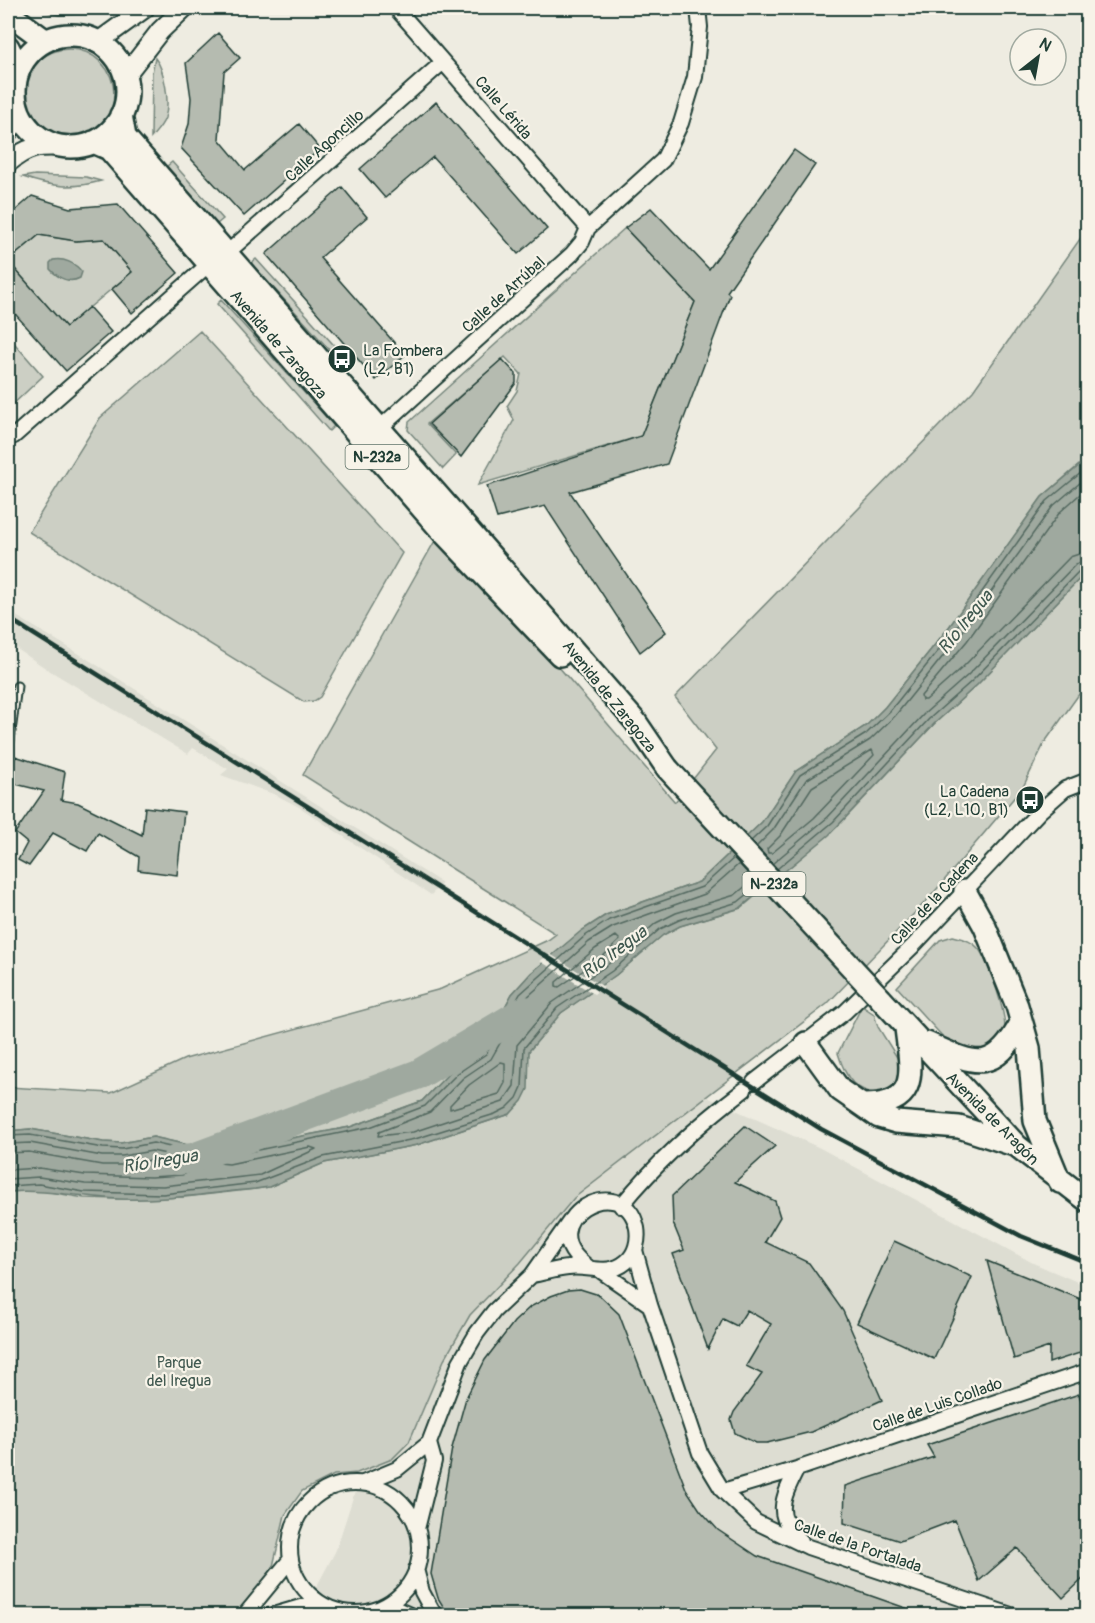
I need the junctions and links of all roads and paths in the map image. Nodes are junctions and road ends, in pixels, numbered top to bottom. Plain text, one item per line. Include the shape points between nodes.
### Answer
1 (145, 8) edge
2 (184, 8) edge
3 (396, 8) edge
4 (698, 8) edge
5 (8, 13) edge
6 (45, 41) junction
7 (98, 42) junction
8 (8, 46) edge
9 (443, 62) junction
10 (19, 69) junction
11 (125, 76) junction
12 (18, 108) junction
13 (121, 115) junction
14 (8, 132) edge
15 (93, 142) junction
16 (69, 147) junction
17 (8, 163) edge
18 (588, 228) junction
19 (227, 253) junction
20 (209, 264) junction
21 (381, 427) junction
22 (8, 438) edge
23 (17, 686) dead end
24 (8, 755) edge
25 (667, 768) junction
26 (1088, 780) edge
27 (965, 891) junction
28 (1021, 1023) junction
29 (910, 1033) junction
30 (806, 1042) junction
31 (862, 1105) junction
32 (1017, 1146) junction
33 (1060, 1182) junction
34 (1088, 1201) edge
35 (621, 1206) junction
36 (570, 1221) junction
37 (635, 1250) junction
38 (594, 1269) junction
39 (532, 1275) junction
40 (650, 1305) junction
41 (1088, 1371) edge
42 (429, 1443) junction
43 (796, 1469) junction
44 (363, 1483) junction
45 (723, 1491) junction
46 (417, 1529) junction
47 (808, 1548) junction
48 (290, 1560) junction
49 (416, 1569) junction
50 (318, 1602) junction
51 (378, 1610) edge
52 (244, 1616) edge
53 (270, 1616) edge
54 (412, 1616) edge
55 (435, 1616) edge
56 (1014, 1616) edge

1 - 7 main road
2 - 11 main road via 160,31
3 - 9 street, Calle Lérida
4 - 18 street, Calle de Arrúbal via 695,77 672,142 663,160
5 - 6 main road
6 - 7 main road via 63,35
6 - 10 main road via 30,52
7 - 11 main road via 119,62
8 - 10 main road
9 - 18 street, Calle Lérida
9 - 19 street, Calle Agoncillo
10 - 12 main road
11 - 13 main road, N-232a via 127,89
12 - 14 main road
12 - 16 main road via 37,135
13 - 15 main road via 109,131
13 - 19 main road, Avenida de Zaragoza / N-232a via 125,137
15 - 16 main road
15 - 20 main road, Avenida de Zaragoza / N-232a via 109,149
16 - 17 main road via 39,146 22,151
18 - 21 street, Calle de Arrúbal via 572,254
19 - 21 main road, Avenida de Zaragoza / N-232a
20 - 22 street
20 - 25 main road, Avenida de Zaragoza / N-232a via 441,530
21 - 25 main road, Avenida de Zaragoza / N-232a via 635,722
23 - 24 lane
25 - 29 main road, N-232a, bridge
26 - 27 street, Calle de la Cadena via 1065,789 1053,799
27 - 28 main road via 985,927
27 - 30 street, Calle de la Cadena via 879,980
28 - 29 main road via 999,1054 981,1063 957,1058
28 - 33 main road via 1029,1048 1035,1121
29 - 31 main road via 908,1087 885,1104
29 - 32 main road, Avenida de Aragón / N-232a
30 - 31 main road via 834,1082
30 - 35 street, Calle de la Cadena via 712,1114 660,1162
31 - 32 main road via 885,1120 959,1127
32 - 33 main road, Avenida de Aragón / N-232a
33 - 34 main road, Avenida de Aragón / N-232a
35 - 36 street via 602,1200 589,1203
35 - 37 street via 635,1222
36 - 38 street via 569,1248 576,1260
36 - 39 street
37 - 38 street via 615,1269
37 - 40 street, Calle de la Portalada
38 - 39 street via 570,1267
38 - 40 street
39 - 42 street via 477,1333 460,1362
40 - 45 street, Calle de la Portalada via 700,1453
41 - 43 street, Calle de Luis Collado
42 - 44 street via 397,1469
42 - 46 street via 434,1461
43 - 45 street, Calle de Luis Collado
43 - 47 street via 785,1492 782,1512 788,1528
44 - 46 street via 397,1498
44 - 48 street via 325,1490 308,1502 296,1519 290,1539
45 - 47 street, Calle de la Portalada via 756,1522
46 - 49 street via 420,1549
47 - 56 street, Calle de la Portalada
48 - 50 street via 296,1576
48 - 52 street
49 - 51 street via 405,1589
49 - 55 street via 422,1592
50 - 51 street via 337,1611
50 - 53 street
51 - 54 street

